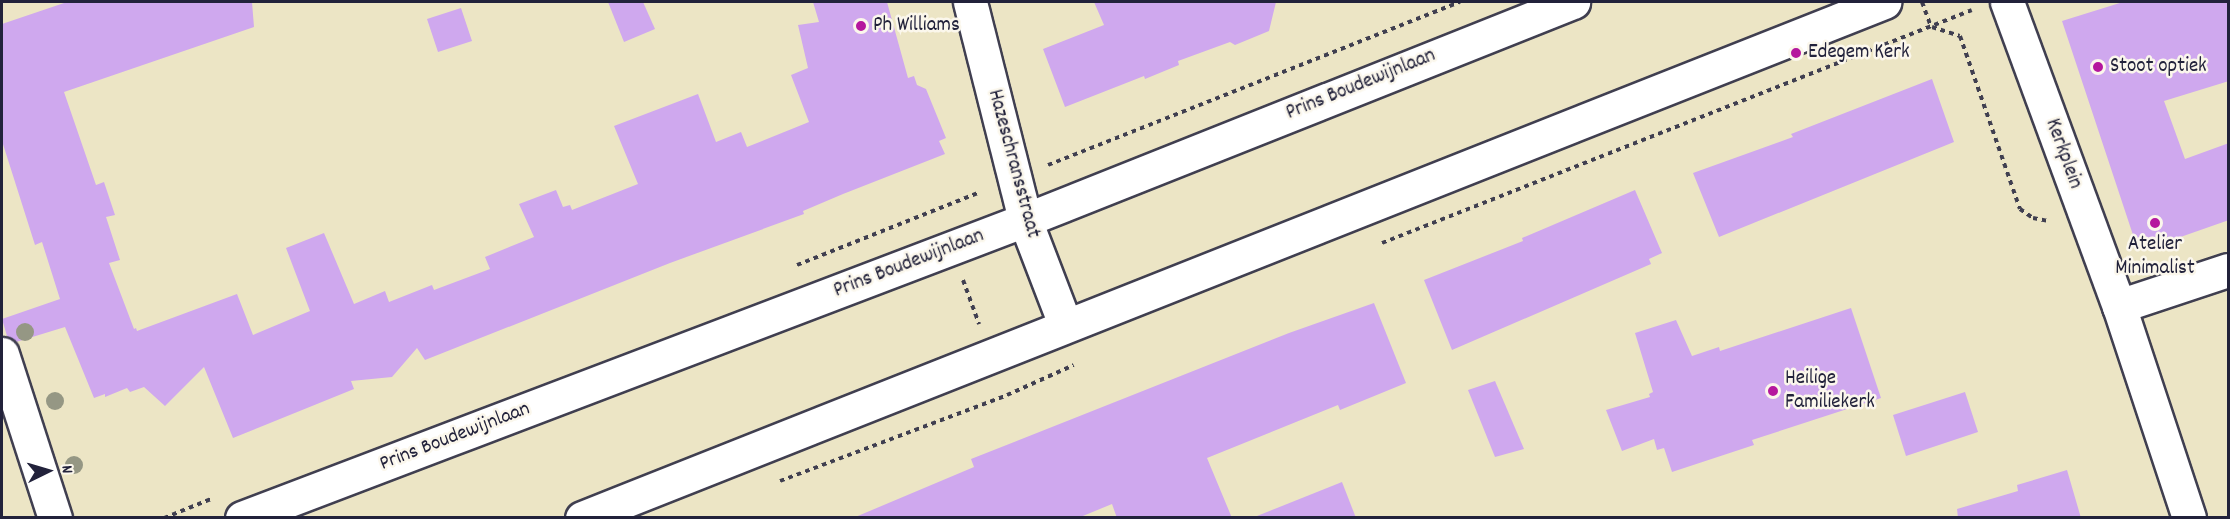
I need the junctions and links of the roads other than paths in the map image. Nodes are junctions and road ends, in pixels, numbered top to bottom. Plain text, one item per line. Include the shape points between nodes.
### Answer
1 (970, 2) edge
2 (1573, 2) edge
3 (1884, 2) edge
4 (1991, 5) edge
5 (1025, 220) junction
6 (2229, 270) edge
7 (2119, 306) junction
8 (1065, 324) junction
9 (2, 354) edge
10 (55, 518) edge
11 (242, 518) edge
12 (582, 518) edge
13 (2188, 518) edge

1 - 5 main road, Hazeschransstraat
2 - 5 main road, Prins Boudewijnlaan
3 - 8 main road
4 - 7 main road, Kerkplein
5 - 8 main road, Hazeschransstraat
5 - 11 main road, Prins Boudewijnlaan
6 - 7 main road
7 - 13 main road, Kerkplein
8 - 12 main road
9 - 10 main road

